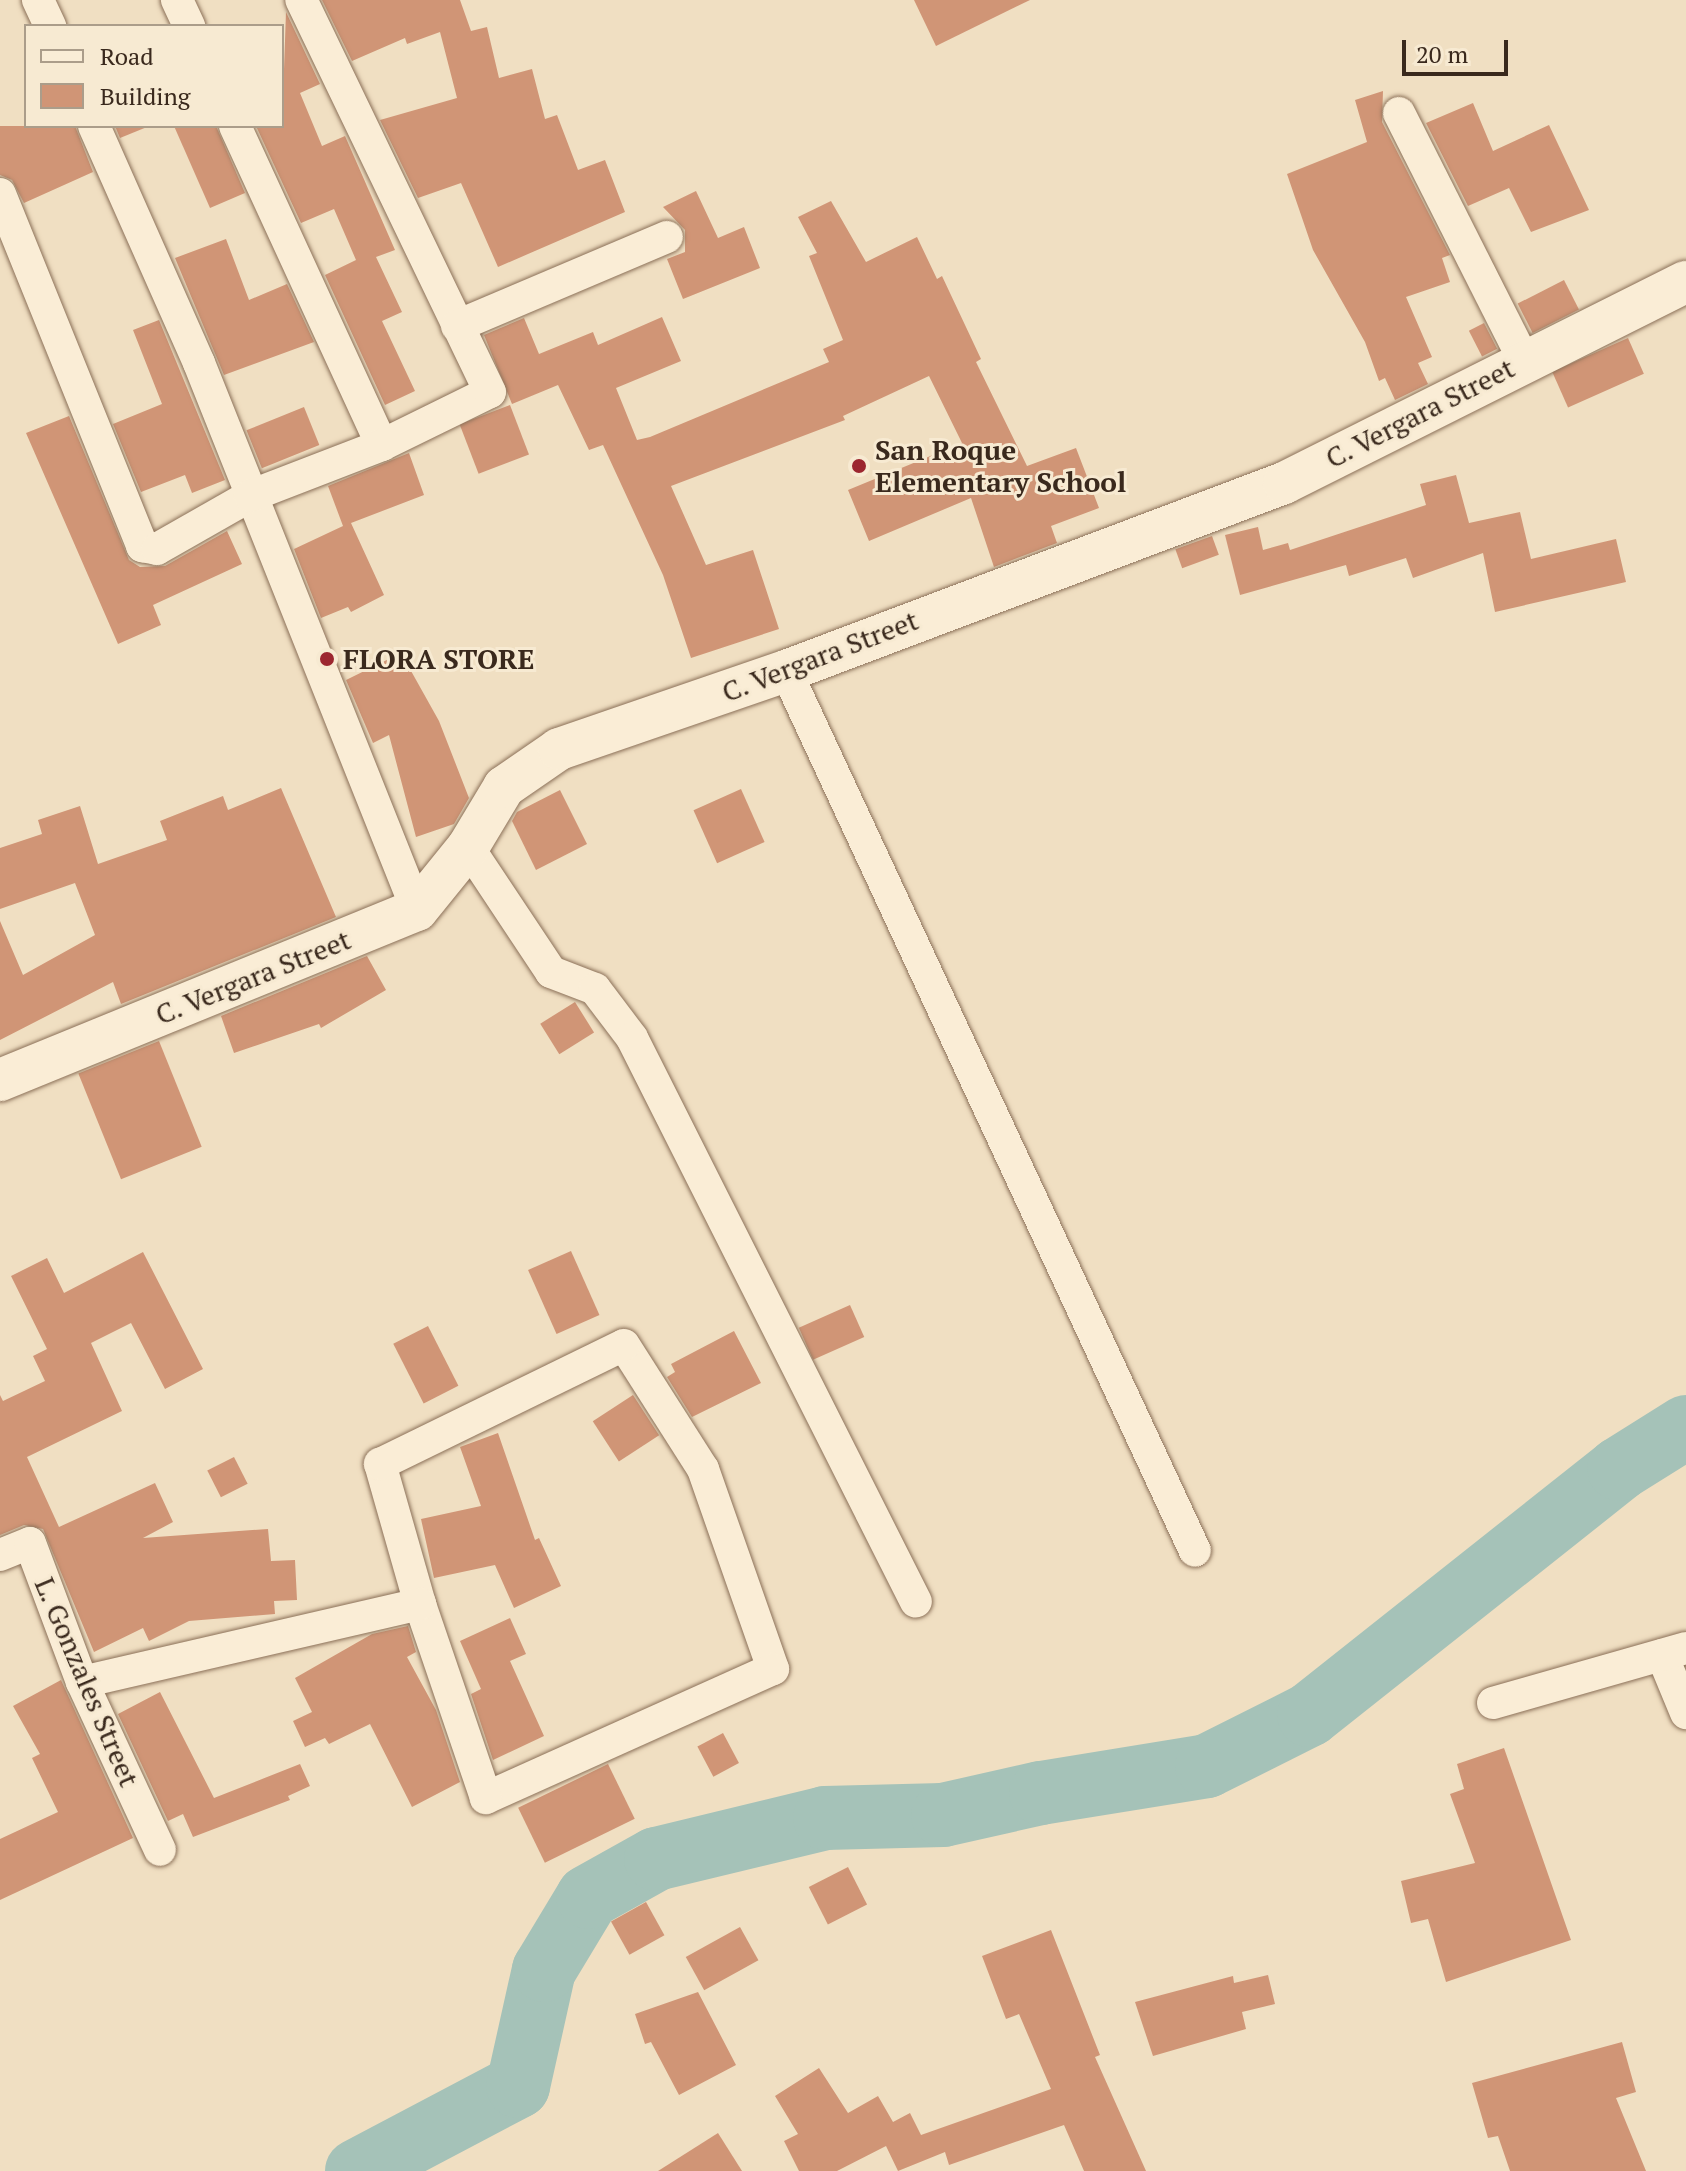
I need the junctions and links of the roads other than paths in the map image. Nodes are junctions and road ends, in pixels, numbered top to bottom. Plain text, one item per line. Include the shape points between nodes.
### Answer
1 (38, 0) edge
2 (177, 0) edge
3 (301, 0) edge
4 (49, 24) edge
5 (188, 24) edge
6 (1399, 113) dead end
7 (95, 128) edge
8 (236, 128) edge
9 (0, 194) edge
10 (667, 237) dead end
11 (1686, 282) edge
12 (457, 326) junction
13 (1524, 360) junction
14 (382, 445) junction
15 (250, 496) junction
16 (786, 671) junction
17 (468, 847) junction
18 (417, 910) junction
19 (0, 1080) edge
20 (1195, 1551) dead end
21 (0, 1555) edge
22 (916, 1602) dead end
23 (420, 1604) junction
24 (1674, 1652) edge
25 (82, 1682) junction
26 (1493, 1703) dead end
27 (1686, 1713) edge
28 (160, 1850) dead end

1 - 4 street
2 - 5 street
3 - 12 street
6 - 13 street
7 - 15 street via 199,363
8 - 14 street
9 - 15 street via 142,546 157,549
10 - 12 street
11 - 13 street, C. Vergara Street
12 - 14 street via 490,392
13 - 16 street, C. Vergara Street via 1284,483
14 - 15 street
15 - 18 street
16 - 17 street, C. Vergara Street via 559,749 504,787
16 - 20 street
17 - 18 street, C. Vergara Street
17 - 22 street via 551,972 595,989 632,1038
18 - 19 street, C. Vergara Street
21 - 25 street, L. Gonzales Street via 30,1543
23 - 23 street via 486,1798 773,1669 703,1469 624,1345 380,1464
23 - 25 street
24 - 26 street
24 - 27 street
25 - 28 street, L. Gonzales Street

